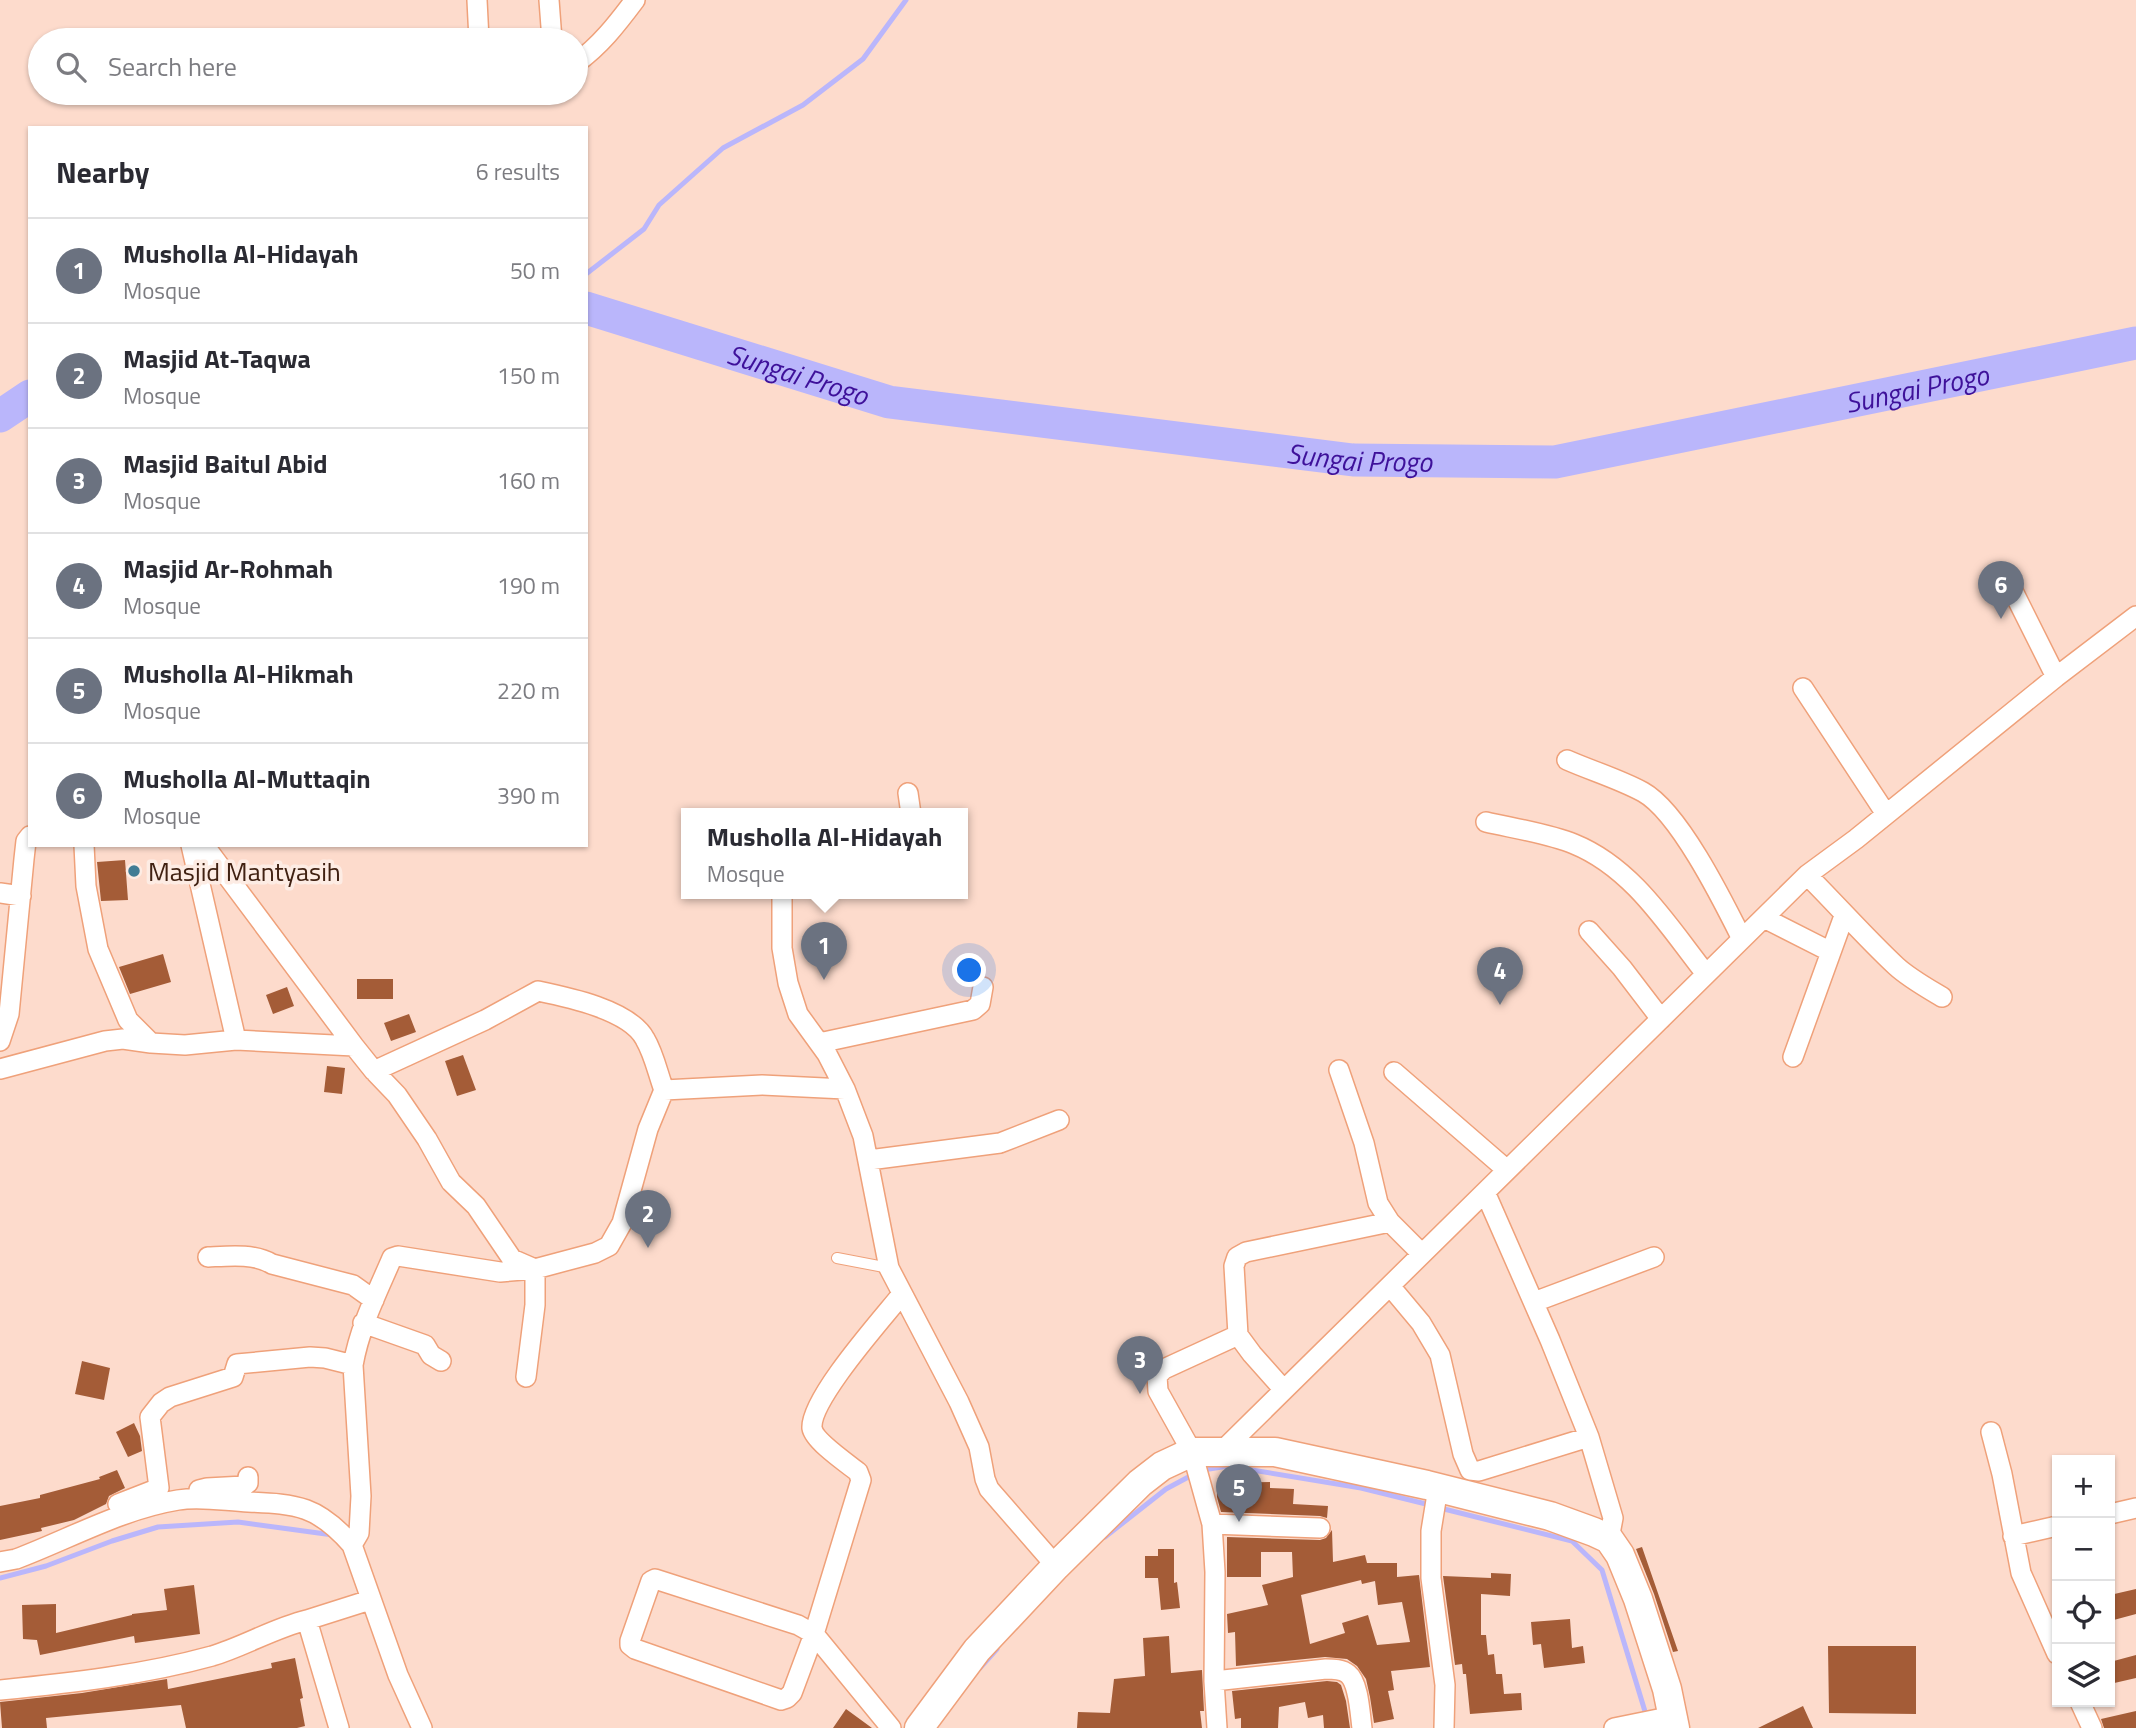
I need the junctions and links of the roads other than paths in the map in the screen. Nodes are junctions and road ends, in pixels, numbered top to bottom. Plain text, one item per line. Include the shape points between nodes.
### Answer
1 (477, 0) edge
2 (549, 0) edge
3 (635, 0) edge
4 (478, 28) edge
5 (551, 28) edge
6 (588, 54) edge
7 (2007, 579) dead end
8 (2136, 616) edge
9 (2056, 677) junction
10 (1803, 688) dead end
11 (1567, 761) dead end
12 (908, 793) dead end
13 (910, 808) edge
14 (1886, 814) junction
15 (1486, 822) dead end
16 (28, 838) edge
17 (84, 847) edge
18 (191, 847) edge
19 (205, 847) edge
20 (1807, 875) junction
21 (0, 893) edge
22 (20, 895) junction
23 (782, 899) edge
24 (1844, 916) junction
25 (1764, 918) junction
26 (1589, 931) dead end
27 (1742, 939) junction
28 (1831, 952) junction
29 (1706, 974) junction
30 (983, 987) dead end
31 (6, 993) edge
32 (1942, 997) dead end
33 (1661, 1019) junction
34 (1, 1037) edge
35 (236, 1040) junction
36 (151, 1043) junction
37 (819, 1043) junction
38 (354, 1046) junction
39 (1793, 1057) dead end
40 (0, 1069) edge
41 (1339, 1070) dead end
42 (374, 1071) junction
43 (1394, 1072) dead end
44 (845, 1089) junction
45 (664, 1090) junction
46 (1059, 1120) dead end
47 (869, 1160) junction
48 (1507, 1170) junction
49 (1485, 1192) junction
50 (1390, 1222) junction
51 (1422, 1254) junction
52 (208, 1257) dead end
53 (1654, 1257) dead end
54 (837, 1258) dead end
55 (889, 1268) junction
56 (535, 1269) junction
57 (1390, 1286) junction
58 (902, 1294) junction
59 (374, 1300) junction
60 (1534, 1302) junction
61 (363, 1324) junction
62 (1238, 1335) junction
63 (441, 1361) dead end
64 (354, 1365) junction
65 (527, 1377) dead end
66 (1284, 1390) junction
67 (1992, 1432) dead end
68 (1588, 1437) junction
69 (1202, 1455) junction
70 (248, 1477) dead end
71 (1437, 1495) junction
72 (179, 1500) junction
73 (2136, 1508) edge
74 (2115, 1513) edge
75 (1212, 1524) junction
76 (2052, 1527) edge
77 (1320, 1528) dead end
78 (2013, 1536) junction
79 (1608, 1539) junction
80 (352, 1545) junction
81 (0, 1550) edge
82 (0, 1562) edge
83 (1056, 1566) junction
84 (366, 1601) junction
85 (307, 1620) junction
86 (814, 1634) junction
87 (2053, 1644) edge
88 (1214, 1681) junction
89 (0, 1690) edge
90 (2082, 1707) edge
91 (1665, 1721) edge
92 (339, 1728) edge
93 (422, 1728) edge
94 (891, 1728) edge
95 (919, 1728) edge
96 (1217, 1728) edge
97 (1362, 1728) edge
98 (1444, 1728) edge
99 (1614, 1728) edge
100 (2092, 1728) edge

1 - 4 street
2 - 5 street
3 - 6 street
7 - 9 street
8 - 9 street
9 - 14 street
10 - 14 street
11 - 27 street via 1644,793 1669,814
12 - 13 street
14 - 20 street
15 - 29 street via 1572,843 1600,856 1646,896
16 - 22 street
17 - 36 street via 98,950 128,1020
18 - 35 street
19 - 38 street
20 - 24 street
20 - 25 street
21 - 22 street
22 - 31 street
23 - 37 street via 788,983 798,1014
24 - 28 street
24 - 32 street via 1898,968
25 - 27 street
25 - 28 street
26 - 33 street
27 - 29 street
28 - 39 street
29 - 33 street
30 - 37 street via 980,1004 973,1010
31 - 34 street via 9,1014
33 - 48 street
35 - 36 street
35 - 38 street
36 - 40 street via 105,1041
37 - 44 street
38 - 42 street
41 - 50 street via 1378,1203
42 - 45 street via 538,991 579,999 625,1019 645,1037
42 - 56 street via 397,1095 452,1182 476,1206 512,1259
43 - 48 street
44 - 45 street via 762,1085
44 - 47 street
45 - 56 street via 648,1129 622,1223 609,1246
46 - 47 street via 1000,1143
47 - 55 street
48 - 49 street
49 - 51 street
49 - 60 street
50 - 51 street
50 - 62 street via 1237,1257
51 - 57 street
52 - 59 street via 264,1259 352,1285
53 - 60 street
54 - 55 lane
55 - 58 street
56 - 59 street via 500,1272 398,1256 392,1258
56 - 65 street
57 - 66 street
57 - 68 street via 1440,1355 1462,1454 1470,1470
58 - 83 street via 959,1402 979,1447 989,1489
58 - 86 street via 839,1372 815,1414 812,1429 816,1438 859,1472 861,1480
59 - 61 street
60 - 68 street
61 - 63 street via 425,1345
61 - 64 street
62 - 66 street
62 - 69 street via 1157,1376 1158,1391
64 - 80 street via 361,1496 359,1533
64 - 81 street via 310,1357 237,1364 233,1377 170,1397 150,1417 159,1488
66 - 69 street
67 - 78 street
68 - 79 street via 1613,1518
69 - 71 main road via 1275,1452
69 - 75 street via 1201,1481
69 - 83 main road via 1162,1466
70 - 72 street via 244,1486 207,1488
71 - 79 main road via 1550,1516
71 - 98 street via 1431,1578 1446,1685
72 - 80 street via 306,1509 323,1516
72 - 82 street via 124,1515
73 - 74 street
75 - 77 street
75 - 88 street
76 - 78 street
78 - 87 street via 2021,1573
79 - 91 main road via 1628,1572 1667,1689
80 - 84 street
83 - 95 main road via 977,1650
84 - 85 street
84 - 93 street
85 - 89 street via 240,1647 161,1668
85 - 92 street
86 - 86 street via 654,1579 630,1645 781,1700 792,1693
86 - 94 street
88 - 96 street
88 - 97 street via 1340,1670 1355,1684
90 - 100 street
91 - 99 street

